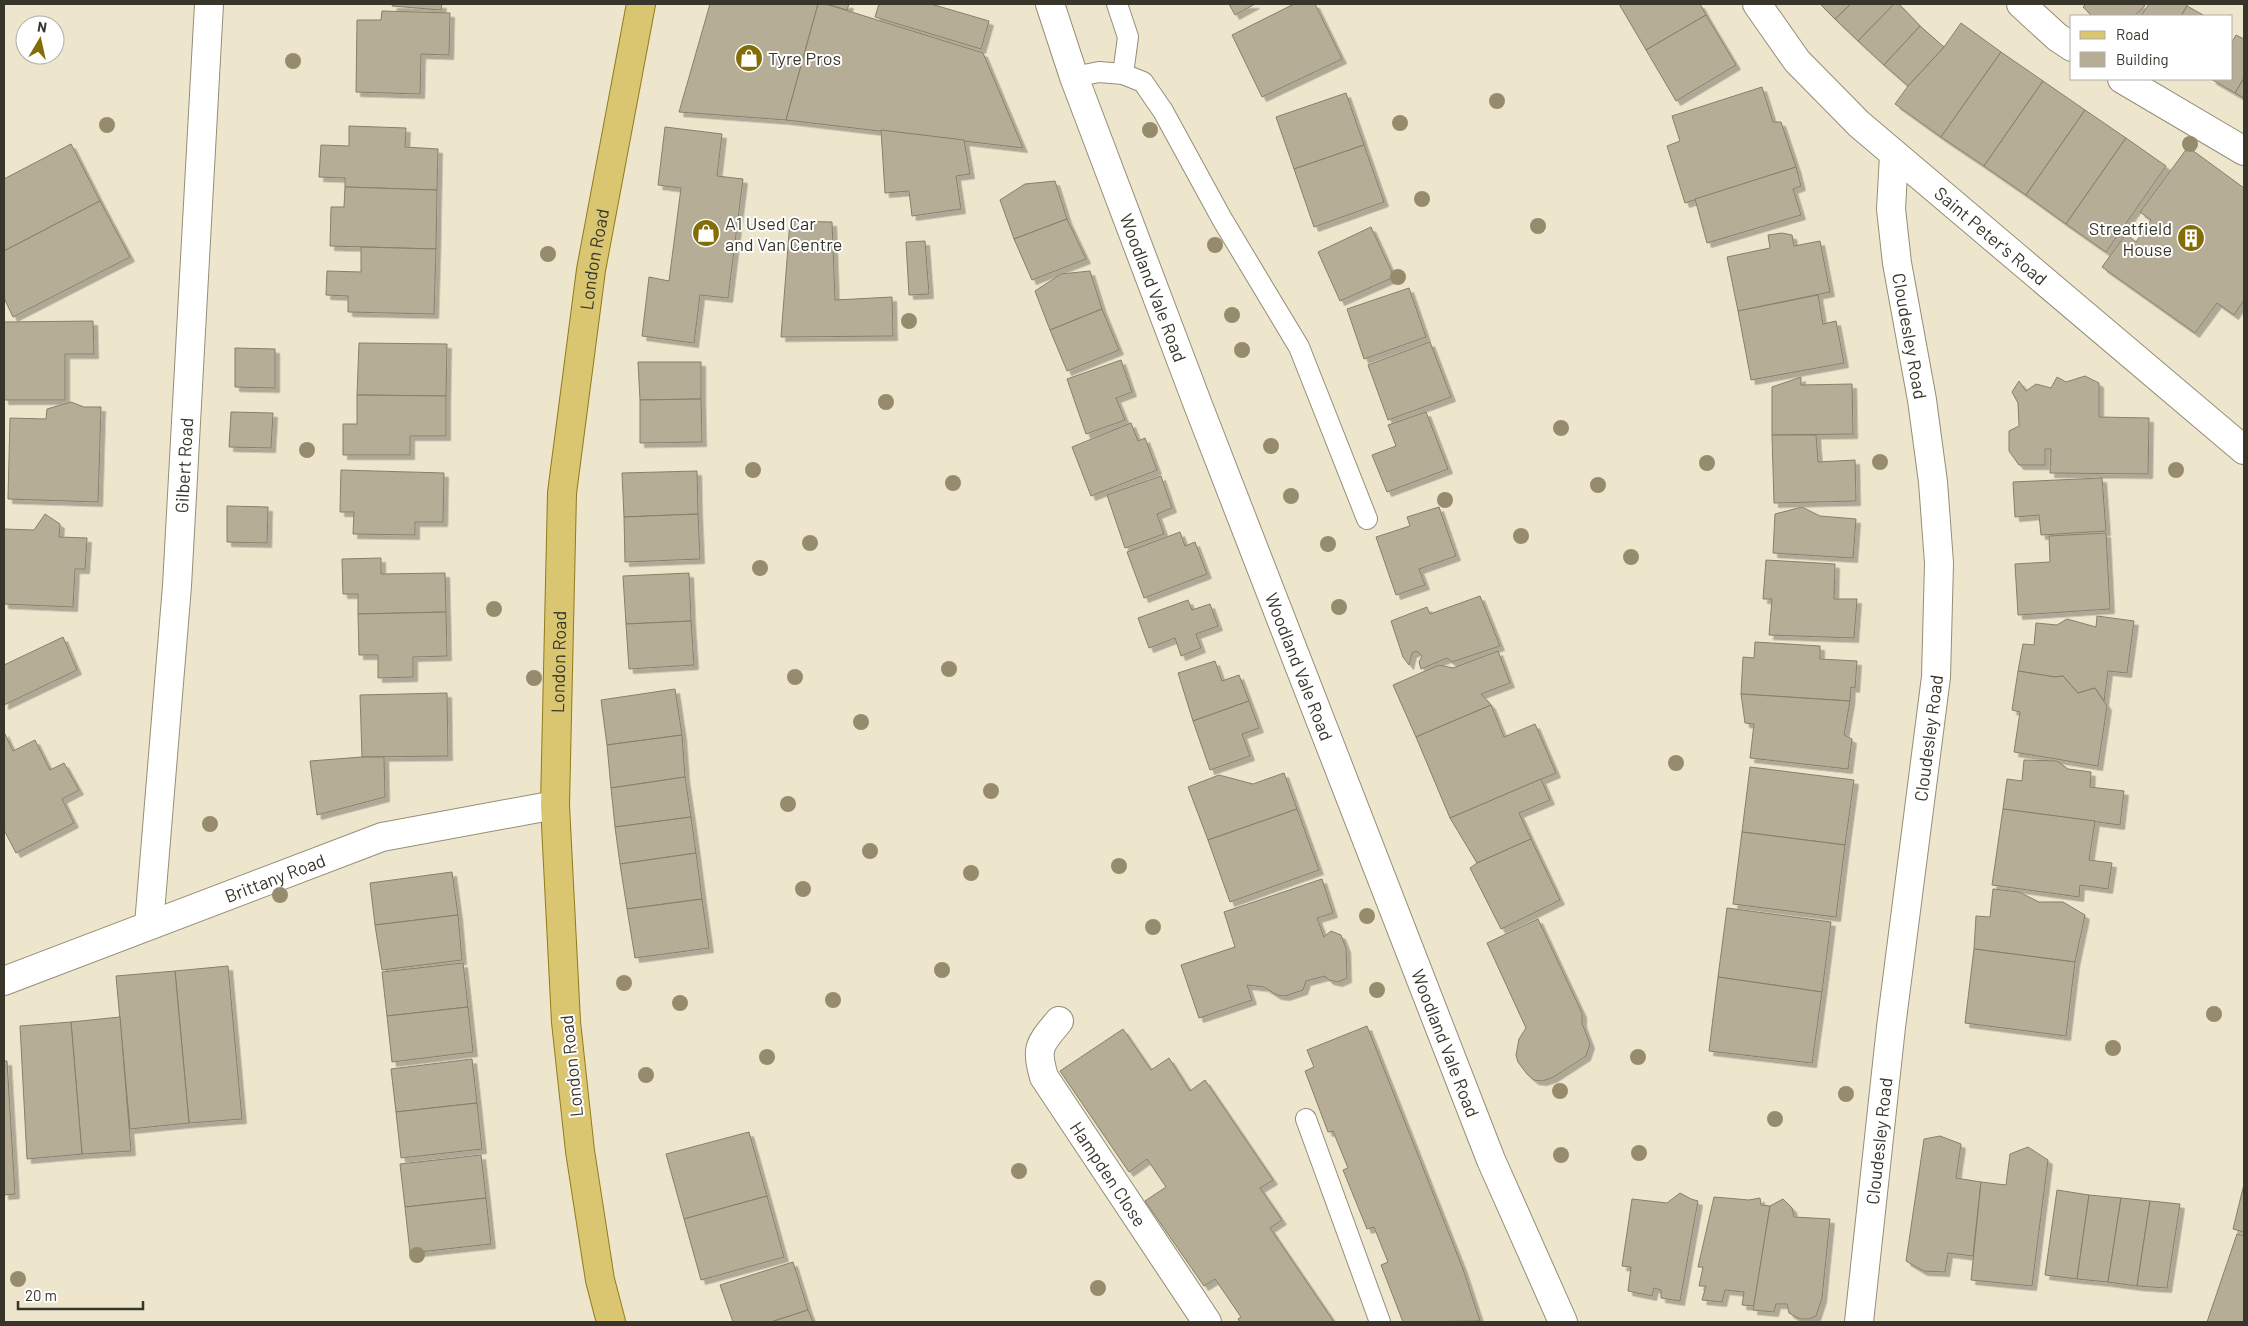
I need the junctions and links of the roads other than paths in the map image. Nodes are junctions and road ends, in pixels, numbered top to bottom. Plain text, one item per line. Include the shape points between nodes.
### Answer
1 (209, 4) edge
2 (641, 4) edge
3 (1050, 4) edge
4 (1117, 4) edge
5 (1757, 4) edge
6 (2021, 4) edge
7 (2070, 46) edge
8 (1123, 74) junction
9 (1074, 77) junction
10 (2124, 80) edge
11 (2244, 151) edge
12 (1894, 155) junction
13 (2244, 450) edge
14 (1367, 519) dead end
15 (555, 805) junction
16 (149, 925) junction
17 (4, 981) edge
18 (1059, 1021) dead end
19 (1306, 1119) dead end
20 (611, 1322) edge
21 (1207, 1322) edge
22 (1380, 1322) edge
23 (1563, 1322) edge
24 (1859, 1322) edge

1 - 16 street, Gilbert Road via 177,586
2 - 15 main road, London Road via 591,270 562,493
3 - 9 street, Woodland Vale Road
4 - 8 lane via 1128,37
5 - 12 street, Saint Peter's Road via 1797,61
6 - 7 street
8 - 9 lane via 1098,72
8 - 14 lane via 1143,82 1163,111 1222,219 1299,347
9 - 23 street, Woodland Vale Road via 1491,1160
10 - 11 street
12 - 13 street, Saint Peter's Road
12 - 24 street, Cloudesley Road via 1891,209 1933,482 1939,562 1936,677 1891,1027
15 - 16 street, Brittany Road via 382,837
15 - 20 main road, London Road via 566,1022 583,1169 600,1280
16 - 17 street, Brittany Road
18 - 21 street, Hampden Close via 1042,1041 1038,1058 1044,1077
19 - 22 lane

